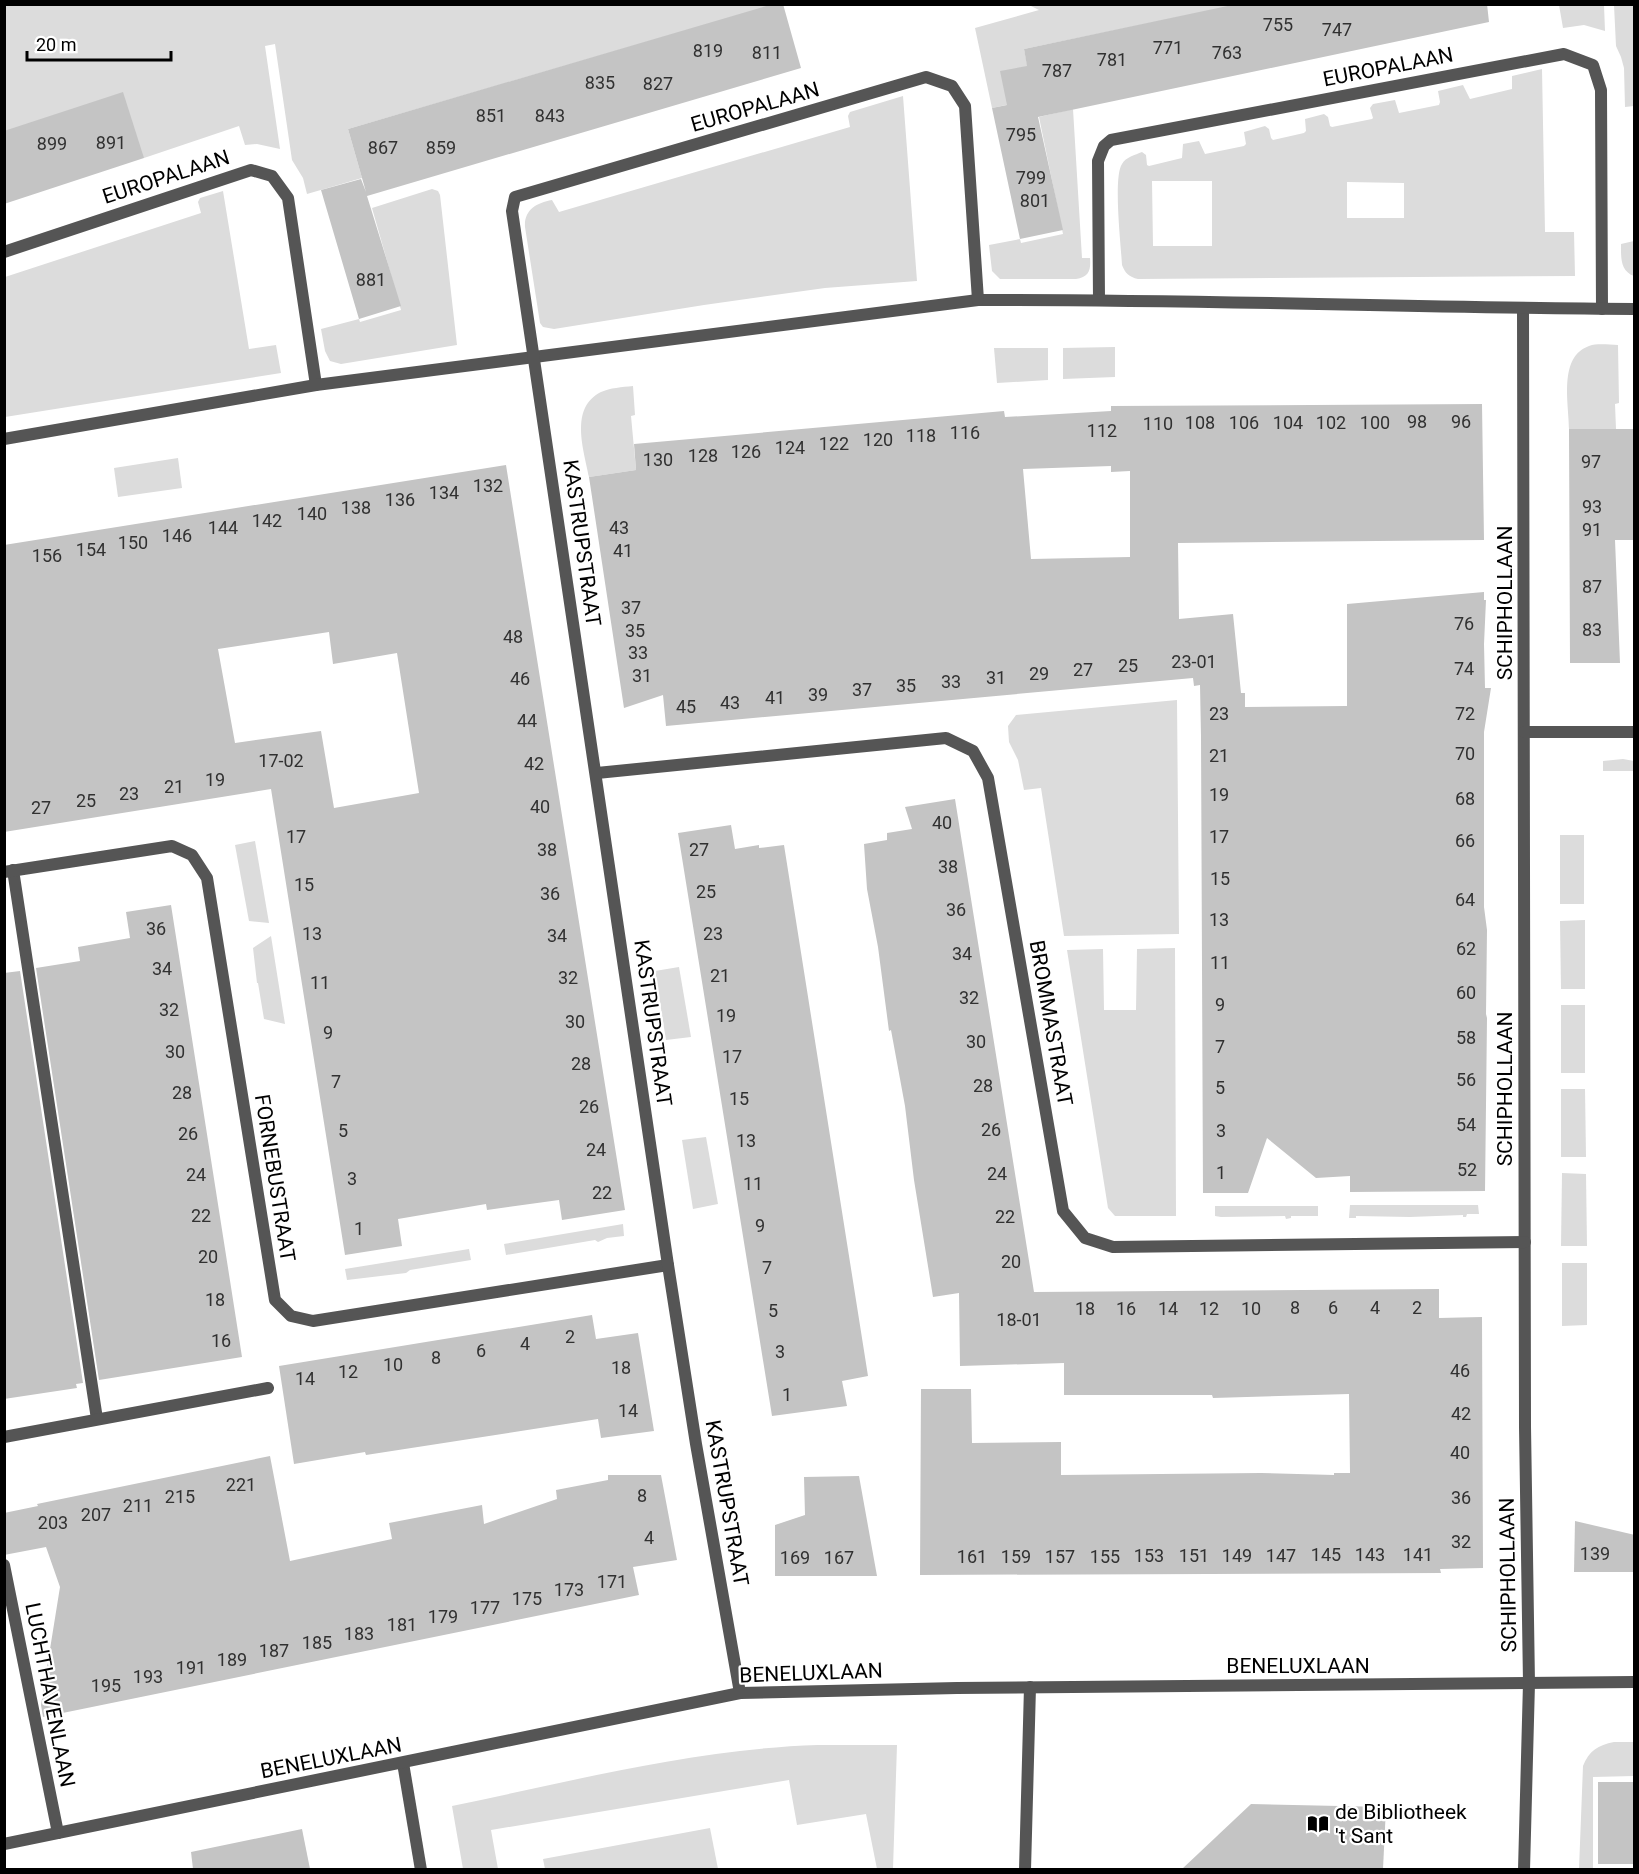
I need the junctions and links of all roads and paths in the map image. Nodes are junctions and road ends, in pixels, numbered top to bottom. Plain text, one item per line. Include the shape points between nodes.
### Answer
1 (4, 252) edge
2 (978, 300) junction
3 (1099, 300) junction
4 (1523, 309) junction
5 (1602, 309) junction
6 (1635, 309) edge
7 (535, 358) junction
8 (316, 385) junction
9 (4, 439) edge
10 (1524, 732) junction
11 (1635, 732) edge
12 (597, 773) junction
13 (9, 871) edge
14 (1525, 1242) junction
15 (668, 1265) junction
16 (268, 1388) dead end
17 (97, 1419) junction
18 (4, 1437) edge
19 (4, 1565) edge
20 (1635, 1682) edge
21 (1529, 1683) junction
22 (1030, 1687) junction
23 (740, 1694) junction
24 (403, 1763) junction
25 (58, 1833) junction
26 (4, 1844) edge
27 (421, 1869) edge
28 (1025, 1869) edge
29 (1524, 1869) edge

1 - 8 street, EUROPALAAN via 251,170 272,176 288,198
2 - 3 street
2 - 7 street
2 - 7 street, EUROPALAAN via 965,105 952,86 926,77 515,197 512,212
3 - 4 street
3 - 5 street, EUROPALAAN via 1098,161 1111,140 1564,54 1593,65 1601,90
4 - 5 street
4 - 10 street, SCHIPHOLLAAN
5 - 6 street
7 - 8 street
7 - 12 street, KASTRUPSTRAAT
8 - 9 street
10 - 11 street
10 - 14 street, SCHIPHOLLAAN
12 - 14 street, BROMMASTRAAT via 946,738 973,751 988,777 1063,1211 1084,1238 1113,1247
12 - 15 street, KASTRUPSTRAAT
13 - 15 street, FORNEBUSTRAAT via 172,846 192,855 207,878 275,1300 291,1317 313,1321
13 - 17 street
14 - 21 street, SCHIPHOLLAAN
15 - 23 street, KASTRUPSTRAAT
16 - 17 street
17 - 18 street
19 - 25 street, LUCHTHAVENLAAN
20 - 21 street, BENELUXLAAN
21 - 22 street, BENELUXLAAN
21 - 29 street, SCHIPHOLLAAN
22 - 23 street, BENELUXLAAN
22 - 28 street
23 - 24 street, BENELUXLAAN
24 - 25 street, BENELUXLAAN
24 - 27 street
25 - 26 street, BENELUXLAAN

